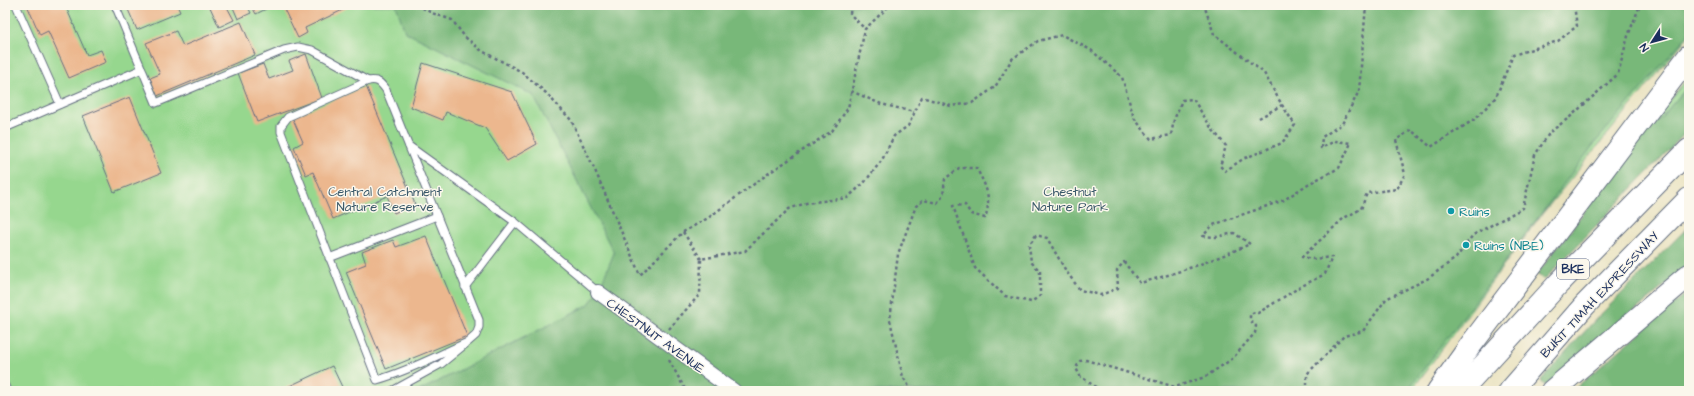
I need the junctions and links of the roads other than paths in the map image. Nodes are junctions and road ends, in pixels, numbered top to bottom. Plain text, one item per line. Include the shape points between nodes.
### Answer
1 (16, 5) edge
2 (115, 5) edge
3 (1689, 56) edge
4 (142, 69) junction
5 (368, 81) junction
6 (60, 104) junction
7 (5, 128) edge
8 (409, 146) junction
9 (1689, 150) edge
10 (1689, 199) edge
11 (437, 216) junction
12 (515, 222) junction
13 (329, 258) junction
14 (1689, 275) edge
15 (465, 287) junction
16 (598, 292) joint
17 (468, 342) junction
18 (5, 386) edge
19 (7, 391) edge
20 (392, 391) edge
21 (734, 391) edge
22 (1438, 391) edge
23 (1460, 391) edge
24 (1510, 391) edge
25 (1552, 391) edge

1 - 6 lane
2 - 4 lane
3 - 22 highway
4 - 5 lane via 156,103 298,47 312,50
4 - 6 lane
5 - 8 lane via 375,80 381,83 386,90
5 - 13 lane via 288,117 281,126 281,132
6 - 7 lane
8 - 11 lane
8 - 12 lane
9 - 23 highway, BKE via 1559,283
10 - 24 highway, BUKIT TIMAH EXPRESSWAY / BKE via 1585,305
11 - 13 lane
11 - 15 lane
12 - 15 lane
12 - 16 lane
13 - 17 lane via 377,380 401,373
14 - 25 highway
15 - 17 lane via 479,320 476,335
16 - 21 street, CHESTNUT AVENUE
17 - 20 lane via 441,364
18 - 19 lane

